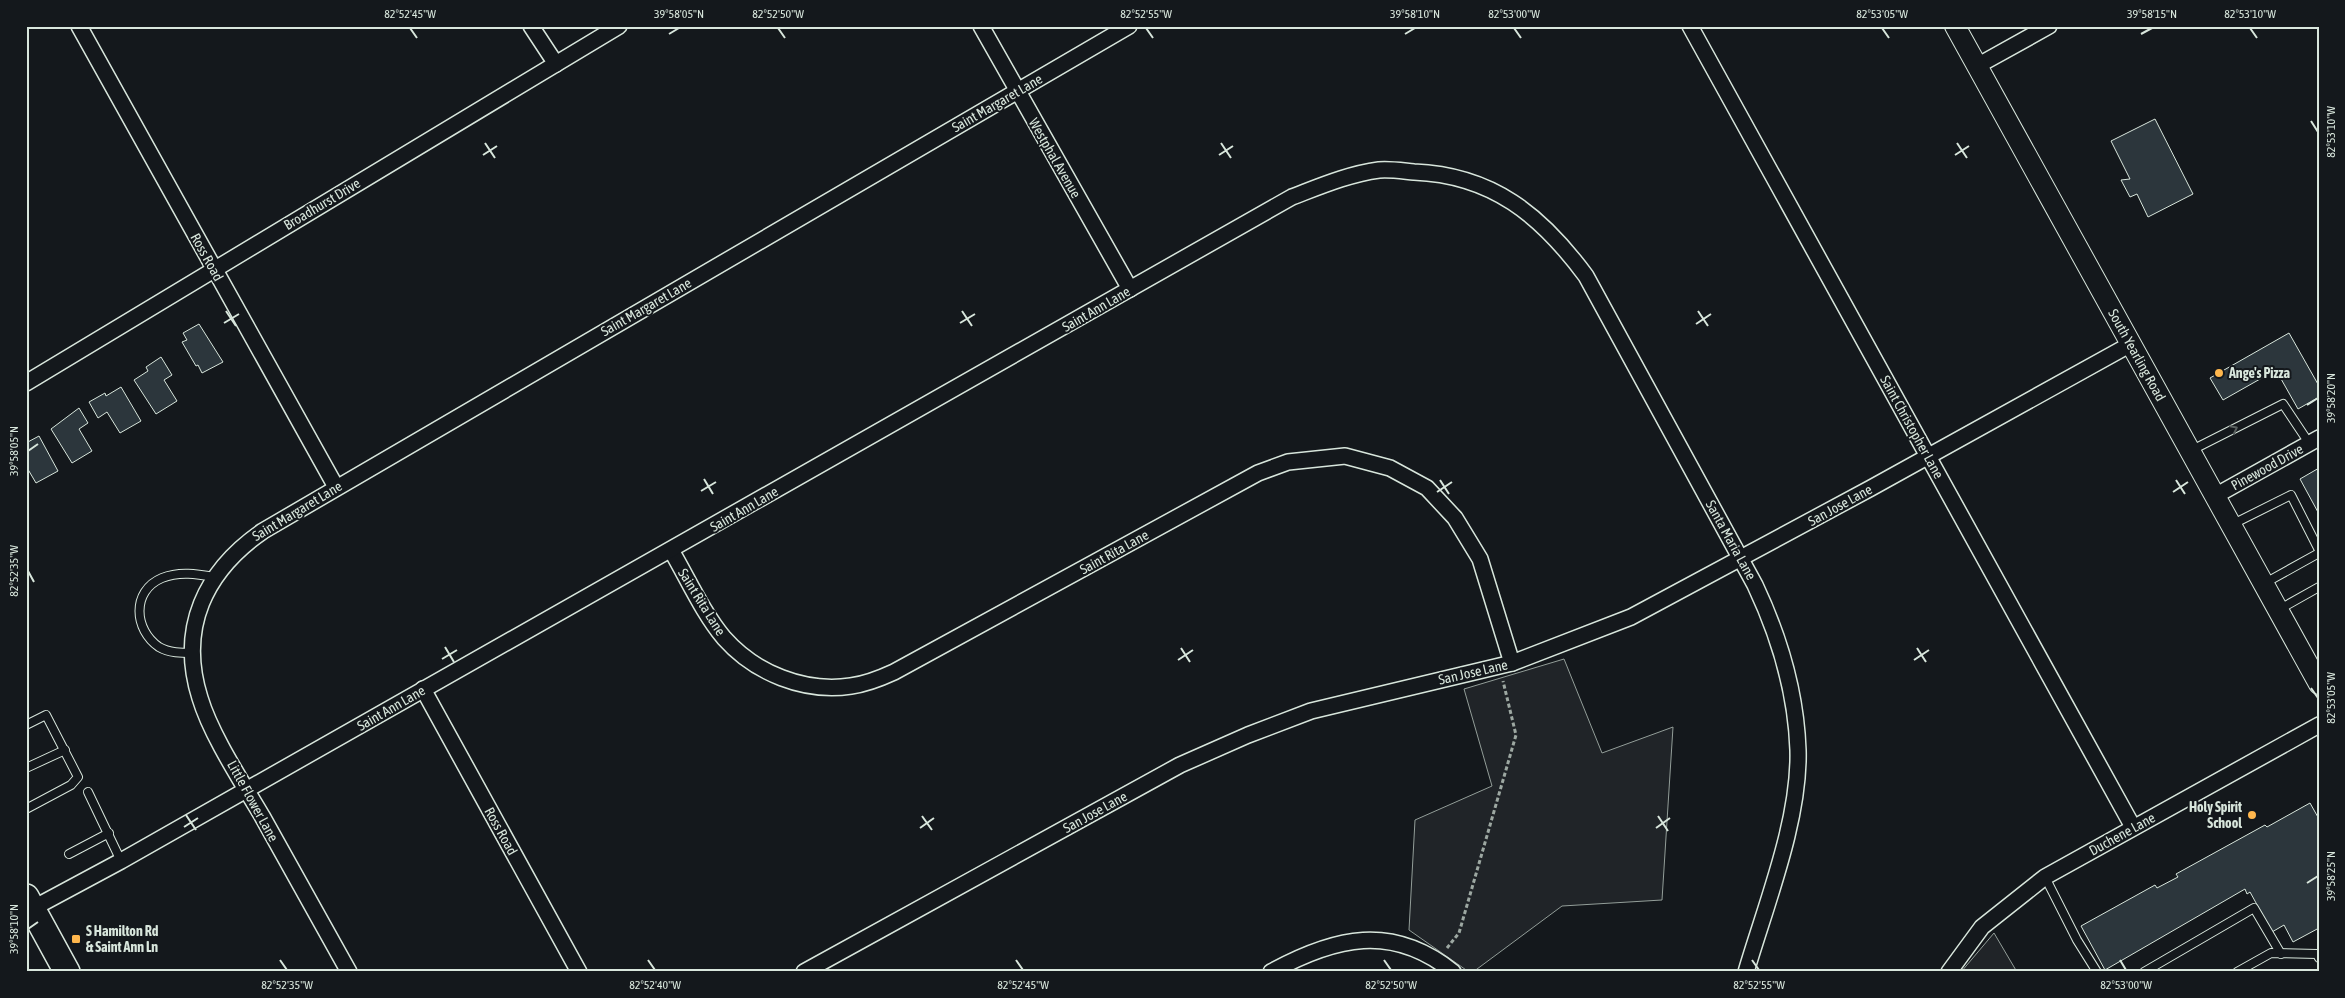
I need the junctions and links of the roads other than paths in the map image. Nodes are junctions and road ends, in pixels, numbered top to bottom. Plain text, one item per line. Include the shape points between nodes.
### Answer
1 (79, 26) edge
2 (531, 26) edge
3 (619, 26) edge
4 (981, 26) edge
5 (1129, 26) edge
6 (1690, 26) edge
7 (1956, 26) edge
8 (2049, 26) edge
9 (556, 64) junction
10 (1977, 66) junction
11 (1018, 91) junction
12 (1472, 181) joint
13 (214, 270) junction
14 (1130, 289) junction
15 (2131, 344) junction
16 (26, 383) edge
17 (2314, 441) edge
18 (2190, 451) junction
19 (1928, 457) junction
20 (336, 487) junction
21 (2215, 496) junction
22 (2231, 525) junction
23 (671, 550) junction
24 (2319, 552) edge
25 (1741, 559) junction
26 (215, 577) junction
27 (2264, 584) junction
28 (2319, 587) edge
29 (2278, 610) junction
30 (195, 620) joint
31 (193, 653) junction
32 (1505, 665) junction
33 (2319, 684) edge
34 (423, 689) junction
35 (26, 725) edge
36 (2319, 725) edge
37 (65, 750) junction
38 (26, 768) edge
39 (247, 790) junction
40 (88, 792) dead end
41 (26, 809) edge
42 (2133, 828) junction
43 (109, 834) junction
44 (69, 854) dead end
45 (121, 861) junction
46 (2045, 877) junction
47 (28, 906) edge
48 (2281, 954) junction
49 (2318, 954) edge
50 (67, 972) edge
51 (349, 972) edge
52 (579, 972) edge
53 (804, 972) edge
54 (1271, 972) edge
55 (1453, 972) edge
56 (1746, 972) edge
57 (1948, 972) edge
58 (2097, 972) edge
59 (2144, 972) edge
60 (2238, 972) edge

1 - 13 street, Ross Road
2 - 9 street
3 - 9 street, Broadhurst Drive
4 - 11 street, Westphal Avenue
5 - 11 street, Saint Margaret Lane
6 - 19 street, Saint Christopher Lane
7 - 10 street, South Yearling Road
8 - 10 street
9 - 13 street, Broadhurst Drive
10 - 15 street, South Yearling Road
11 - 14 street, Westphal Avenue
11 - 20 street, Saint Margaret Lane
12 - 14 street, Saint Ann Lane via 1427,172 1380,170 1337,179 1292,197
12 - 25 street, Santa Maria Lane via 1507,198 1537,219 1564,246 1586,276
13 - 16 street, Broadhurst Drive
13 - 20 street, Ross Road
14 - 23 street, Saint Ann Lane
15 - 18 street, South Yearling Road
15 - 19 street, San Jose Lane
18 -> 17 lane via 2284,404
17 - 21 street, Pinewood Drive
18 - 21 street, South Yearling Road
19 - 25 street, San Jose Lane
19 - 42 street, Saint Christopher Lane
20 - 26 street, Saint Margaret Lane via 250,540 236,551
21 - 22 street, South Yearling Road
22 - 24 lane via 2291,495
22 - 27 street, South Yearling Road
23 - 32 street, Saint Rita Lane via 711,619 738,652 779,678 801,684 851,686 894,672 1258,473 1288,462 1345,456 1390,468 1408,477 1427,488 1455,518 1480,560
23 - 34 street, Saint Ann Lane
24 - 27 lane
25 - 32 street, San Jose Lane via 1631,618
25 - 56 street, Santa Maria Lane via 1774,626 1788,672 1798,751 1786,838
26 - 30 street, Saint Margaret Lane
26 - 31 lane via 184,574 163,578 154,582 142,600 138,618 153,641 169,651
27 - 29 street, South Yearling Road
28 - 29 lane
29 - 33 street, South Yearling Road
30 - 31 street, Little Flower Lane
31 - 39 street, Little Flower Lane via 200,699
32 - 53 street, San Jose Lane via 1311,712 1248,734 1180,765
34 - 39 street, Saint Ann Lane
34 - 52 street, Ross Road
35 - 37 lane via 46,715
36 - 42 street, Duchene Lane
37 - 38 lane
37 - 41 lane via 78,777 70,785
39 - 45 street, Saint Ann Lane
39 - 51 street, Little Flower Lane
40 - 43 lane
42 - 46 street, Duchene Lane
43 - 44 lane
43 - 45 lane
45 - 47 street, Saint Ann Lane
46 - 57 street, Duchene Lane via 1982,927
46 - 58 lane
47 - 50 main road
48 - 49 lane
48 - 59 lane via 2254,908
48 - 60 lane via 2271,953
54 - 55 street via 1300,956 1334,944 1369,940 1406,944 1438,959

